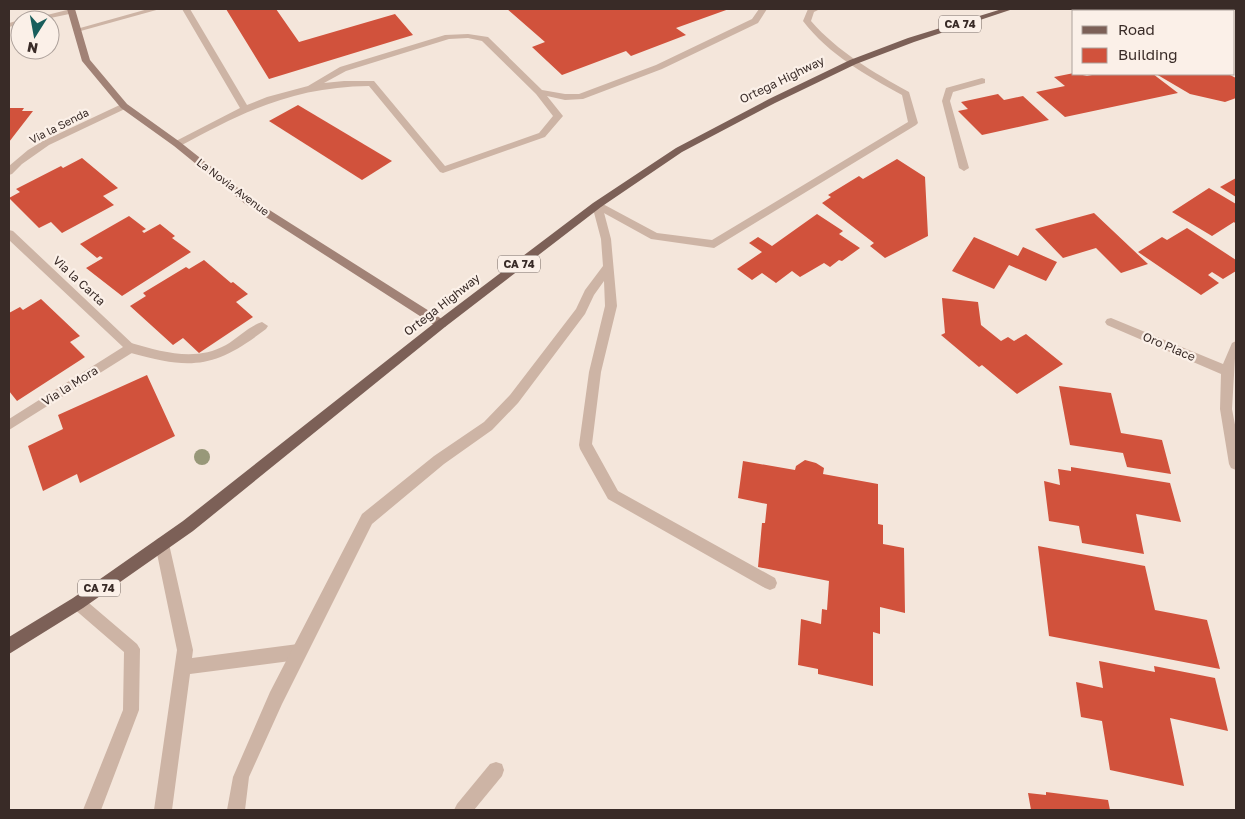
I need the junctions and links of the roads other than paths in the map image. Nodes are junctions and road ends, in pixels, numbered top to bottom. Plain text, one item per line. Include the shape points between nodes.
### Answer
1 (156, 9) edge
2 (186, 9) edge
3 (763, 9) edge
4 (816, 9) edge
5 (1009, 9) edge
6 (71, 10) edge
7 (77, 30) junction
8 (853, 62) junction
9 (982, 81) dead end
10 (312, 86) junction
11 (539, 92) junction
12 (124, 106) junction
13 (244, 108) junction
14 (177, 144) junction
15 (964, 168) dead end
16 (9, 172) edge
17 (597, 205) junction
18 (9, 234) edge
19 (608, 267) junction
20 (1111, 322) dead end
21 (441, 324) junction
22 (262, 326) dead end
23 (1236, 346) edge
24 (130, 348) junction
25 (1227, 371) junction
26 (9, 425) edge
27 (1236, 464) edge
28 (162, 544) junction
29 (770, 583) dead end
30 (78, 603) junction
31 (9, 646) edge
32 (298, 652) junction
33 (182, 667) junction
34 (496, 770) dead end
35 (92, 810) edge
36 (163, 810) edge
37 (236, 810) edge
38 (463, 810) edge

1 - 7 street
2 - 13 street
3 - 11 street via 755,22 659,67 606,87 580,96 564,97
4 - 8 street via 811,11 806,21 817,35
5 - 8 main road, Ortega Highway / CA 74
6 - 7 main road, La Novia Avenue
7 - 12 main road, La Novia Avenue via 86,61
8 - 17 main road, Ortega Highway / CA 74 via 678,150
8 - 17 street via 906,94 914,123 714,244 655,236
9 - 15 street via 949,90 946,101
10 - 11 street via 342,69 448,37 468,36 484,40
10 - 11 street via 371,83 443,170 542,135 558,116
10 - 13 street
12 - 14 main road, La Novia Avenue
12 - 16 street, Via la Senda via 25,156
13 - 14 street
14 - 21 main road, La Novia Avenue via 248,201
17 - 19 street via 606,239
17 - 21 main road, Ortega Highway / CA 74
18 - 24 street, Via la Carta
19 - 29 street via 611,306 596,372 585,445 613,495
19 - 32 street via 575,318 514,398 488,426 439,460 367,519
20 - 25 street, Oro Place
21 - 28 main road, Ortega Highway / CA 74
22 - 24 street via 239,345 205,359 180,360
23 - 25 street
24 - 26 street, Via la Mora
25 - 27 street via 1226,409
28 - 30 main road, Ortega Highway / CA 74
28 - 33 street via 184,650
30 - 31 main road, Ortega Highway / CA 74
30 - 35 street via 132,648 132,710
32 - 33 street
32 - 37 street via 241,777
33 - 36 street
34 - 38 street

